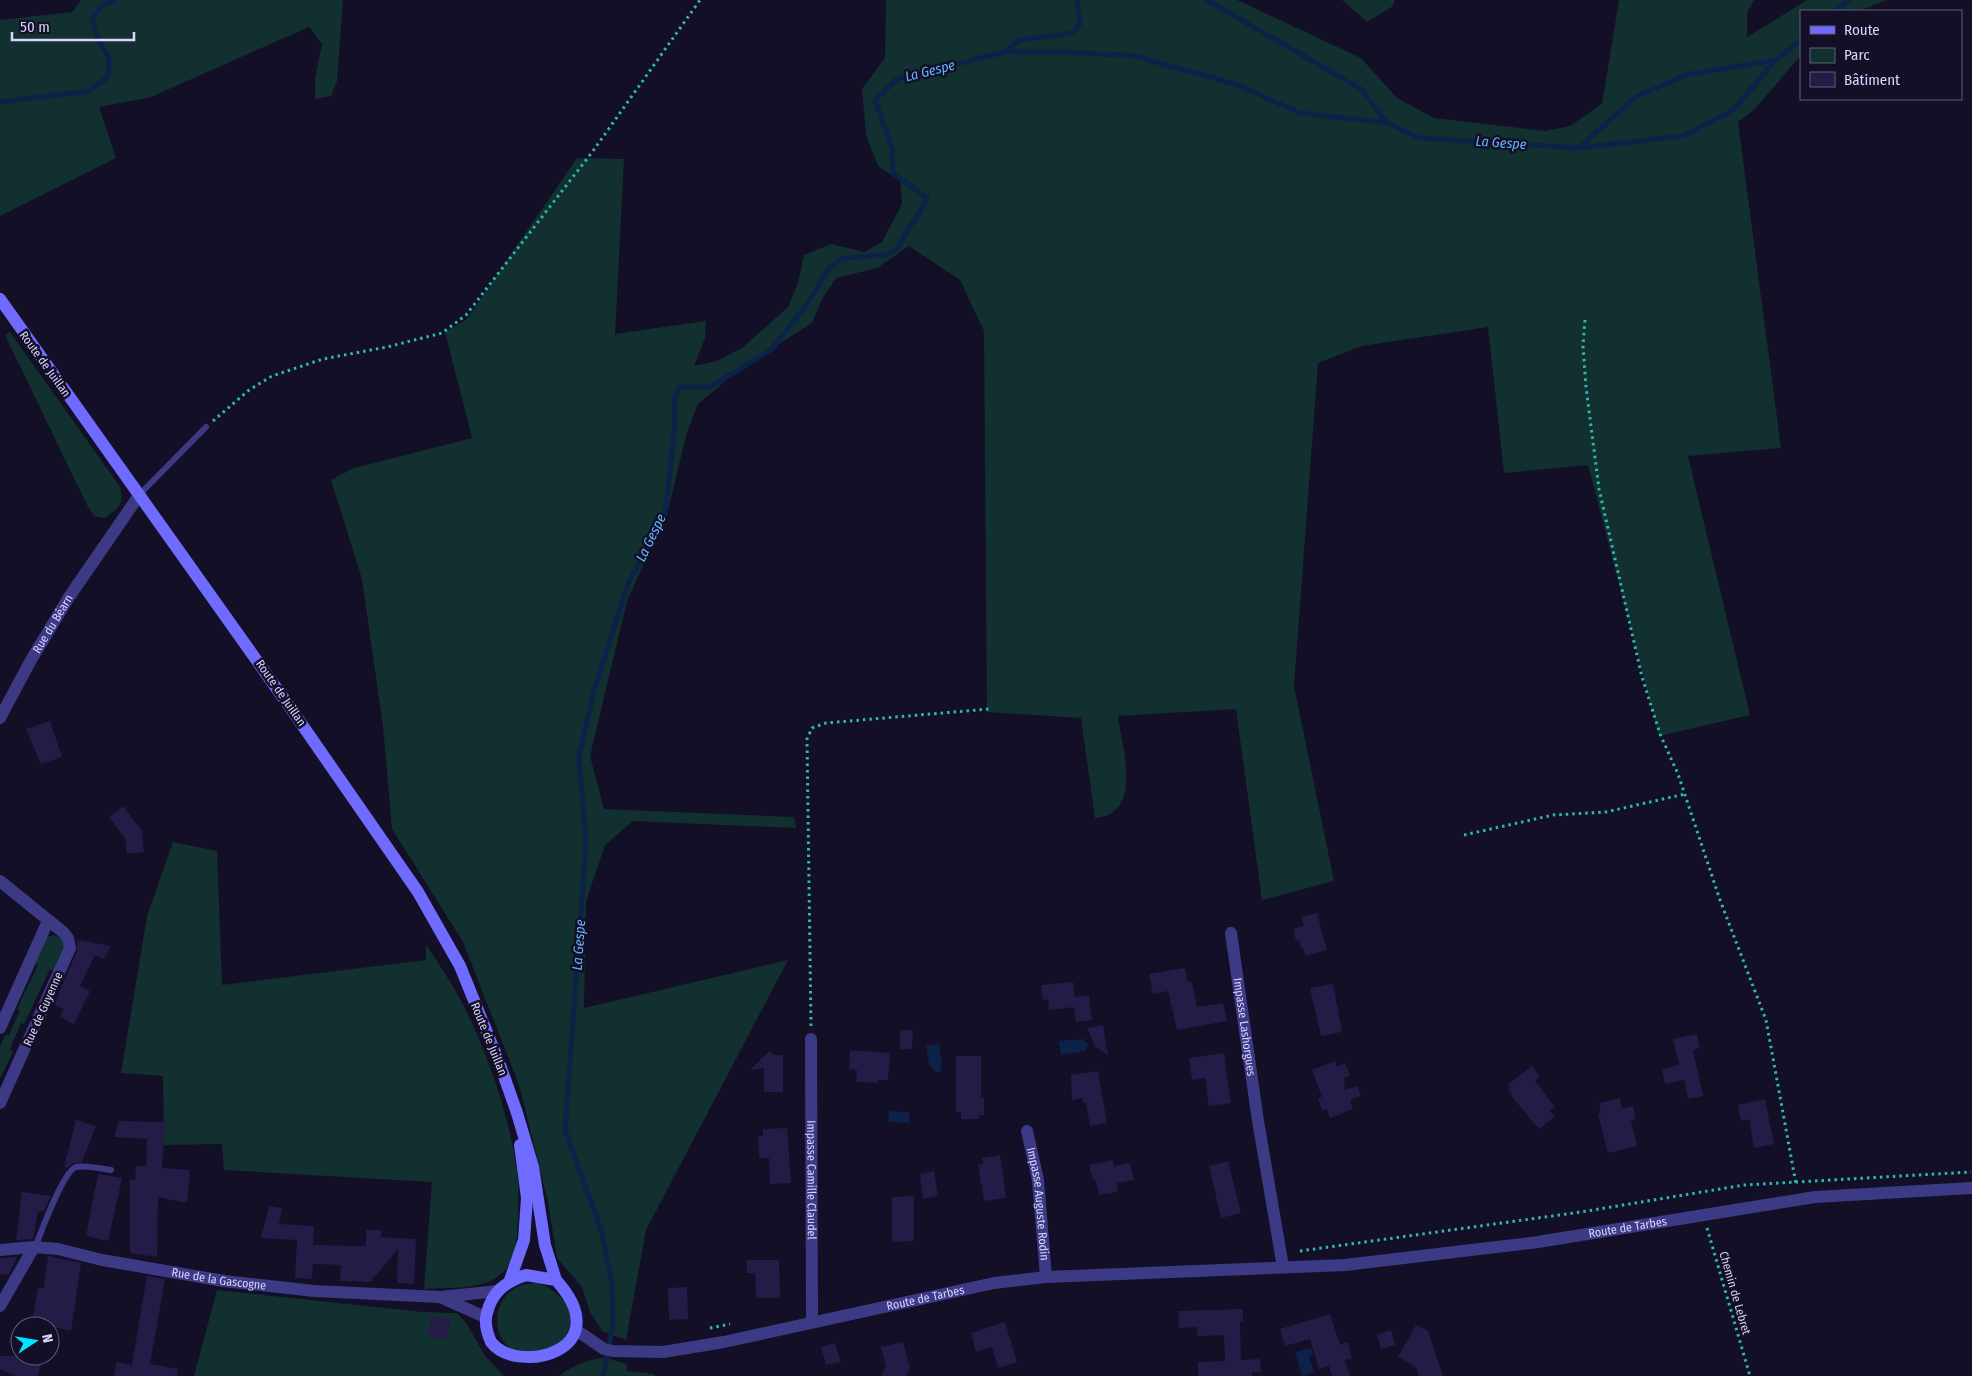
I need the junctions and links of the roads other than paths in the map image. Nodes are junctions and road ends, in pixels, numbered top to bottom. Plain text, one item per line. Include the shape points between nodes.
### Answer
1 (0, 299) edge
2 (206, 427) road end
3 (140, 494) junction
4 (0, 718) edge
5 (0, 881) edge
6 (48, 921) junction
7 (1231, 934) dead end
8 (0, 1028) edge
9 (811, 1039) road end
10 (0, 1103) edge
11 (517, 1113) junction
12 (1027, 1131) dead end
13 (111, 1170) dead end
14 (1972, 1188) edge
15 (34, 1247) junction
16 (0, 1250) edge
17 (1283, 1267) junction
18 (1046, 1277) junction
19 (510, 1280) junction
20 (556, 1280) junction
21 (498, 1291) junction
22 (440, 1297) junction
23 (0, 1306) edge
24 (485, 1317) junction
25 (812, 1321) junction
26 (576, 1330) junction

1 - 3 main road, Route de Juillan
2 - 3 lane
3 - 4 street, Rue du Béarn via 44,637
3 - 11 main road, Route de Juillan via 418,892 460,966
5 - 6 street, Rue de Guyenne
6 - 8 street
6 - 10 street, Rue de Guyenne via 68,938 70,948
7 - 17 street, Impasse Lashorgues
9 - 25 street, Impasse Camille Claudel
11 - 19 main road, Route de Juillan via 526,1198 524,1240
11 - 20 main road, Route de Juillan via 533,1167 546,1245
12 - 18 street, Impasse Auguste Rodin via 1038,1180
13 - 15 lane via 72,1169
14 - 17 street, Route de Tarbes via 1798,1199 1529,1243 1345,1265
15 - 16 street, Rue de la Gascogne
15 - 22 street, Rue de la Gascogne via 224,1281 314,1291
15 - 23 street
17 - 18 street, Route de Tarbes
18 - 25 street, Route de Tarbes via 994,1284
19 - 20 main road via 526,1275
19 - 21 main road
20 - 26 main road via 574,1304
21 - 22 street, Rue de la Gascogne
21 - 24 main road
22 - 24 street, Rue de la Gascogne
24 - 26 main road via 486,1332 493,1347 515,1367 547,1367 564,1354
25 - 26 street, Route de Tarbes via 724,1342 672,1350 623,1352 604,1348

